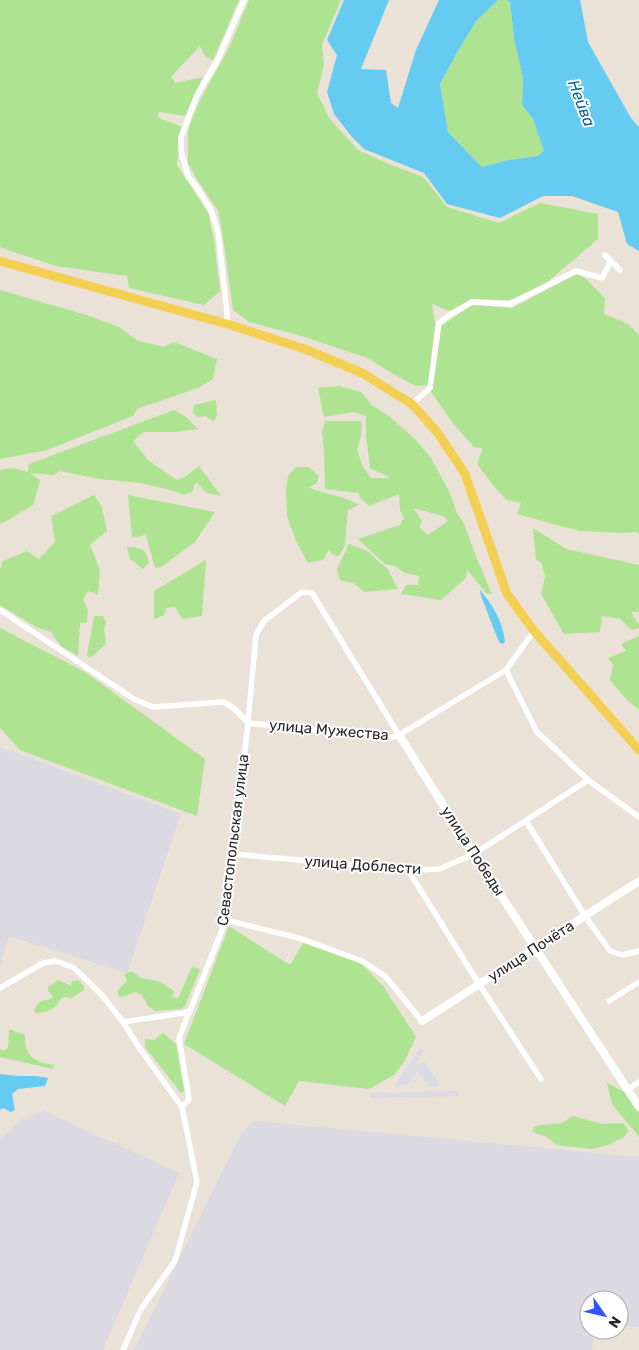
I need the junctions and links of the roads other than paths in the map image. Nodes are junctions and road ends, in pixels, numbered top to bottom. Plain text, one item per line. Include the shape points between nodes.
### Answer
1 (244, 0) edge
2 (605, 255) dead end
3 (0, 261) edge
4 (611, 261) junction
5 (620, 270) dead end
6 (227, 324) junction
7 (412, 404) junction
8 (312, 593) joint
9 (0, 610) edge
10 (534, 631) junction
11 (506, 670) junction
12 (248, 723) junction
13 (399, 735) junction
14 (639, 750) edge
15 (588, 780) junction
16 (639, 817) edge
17 (526, 820) junction
18 (233, 854) junction
19 (474, 854) junction
20 (408, 870) junction
21 (639, 881) edge
22 (586, 916) junction
23 (226, 920) junction
24 (536, 948) junction
25 (639, 951) edge
26 (639, 982) edge
27 (479, 984) junction
28 (0, 988) edge
29 (609, 1001) dead end
30 (189, 1012) junction
31 (422, 1021) joint
32 (123, 1022) junction
33 (541, 1079) dead end
34 (639, 1082) edge
35 (628, 1089) junction
36 (182, 1107) junction
37 (639, 1107) edge
38 (123, 1350) edge

1 - 6 street via 218,59 197,96 182,137 181,151 188,176 211,210 218,232
2 - 4 street
3 - 6 main road
4 - 5 street
4 - 7 street via 602,278 576,271 510,304 472,302 451,314 439,323 430,388
6 - 7 main road via 305,349 362,373
7 - 10 main road via 437,432 465,474 507,594
8 - 12 street, Севастопольская улица via 302,592 264,621 256,635
8 - 13 street, улица Победы
9 - 12 street, улица Мужества via 134,699 153,708 222,702
10 - 11 street, улица Мужества
10 - 14 main road
11 - 13 street, улица Мужества
11 - 15 street via 537,732
12 - 13 street, улица Мужества via 391,738
12 - 18 street, Севастопольская улица
13 - 19 street, улица Победы
15 - 16 street
15 - 17 street, улица Доблести
17 - 19 street, улица Доблести
17 - 22 street
18 - 20 street, улица Доблести
18 - 23 street, Севастопольская улица
19 - 20 street, улица Доблести via 439,869
19 - 24 street, улица Победы
20 - 27 street
21 - 22 street, улица Почёта
22 - 24 street, улица Почёта
22 - 25 street via 610,951 622,955
23 - 30 street, Севастопольская улица
23 - 31 street via 302,939 362,961 385,976
24 - 27 street, улица Почёта
24 - 35 street, улица Победы
26 - 29 street
27 - 31 street, улица Почёта
27 - 33 street
28 - 32 street via 43,963 56,961 74,968 101,994
30 - 32 street
30 - 36 street, Севастопольская улица via 179,1038 189,1099
32 - 36 street
34 - 35 street
35 - 37 street, улица Победы
36 - 38 street via 197,1182 175,1261 141,1309

